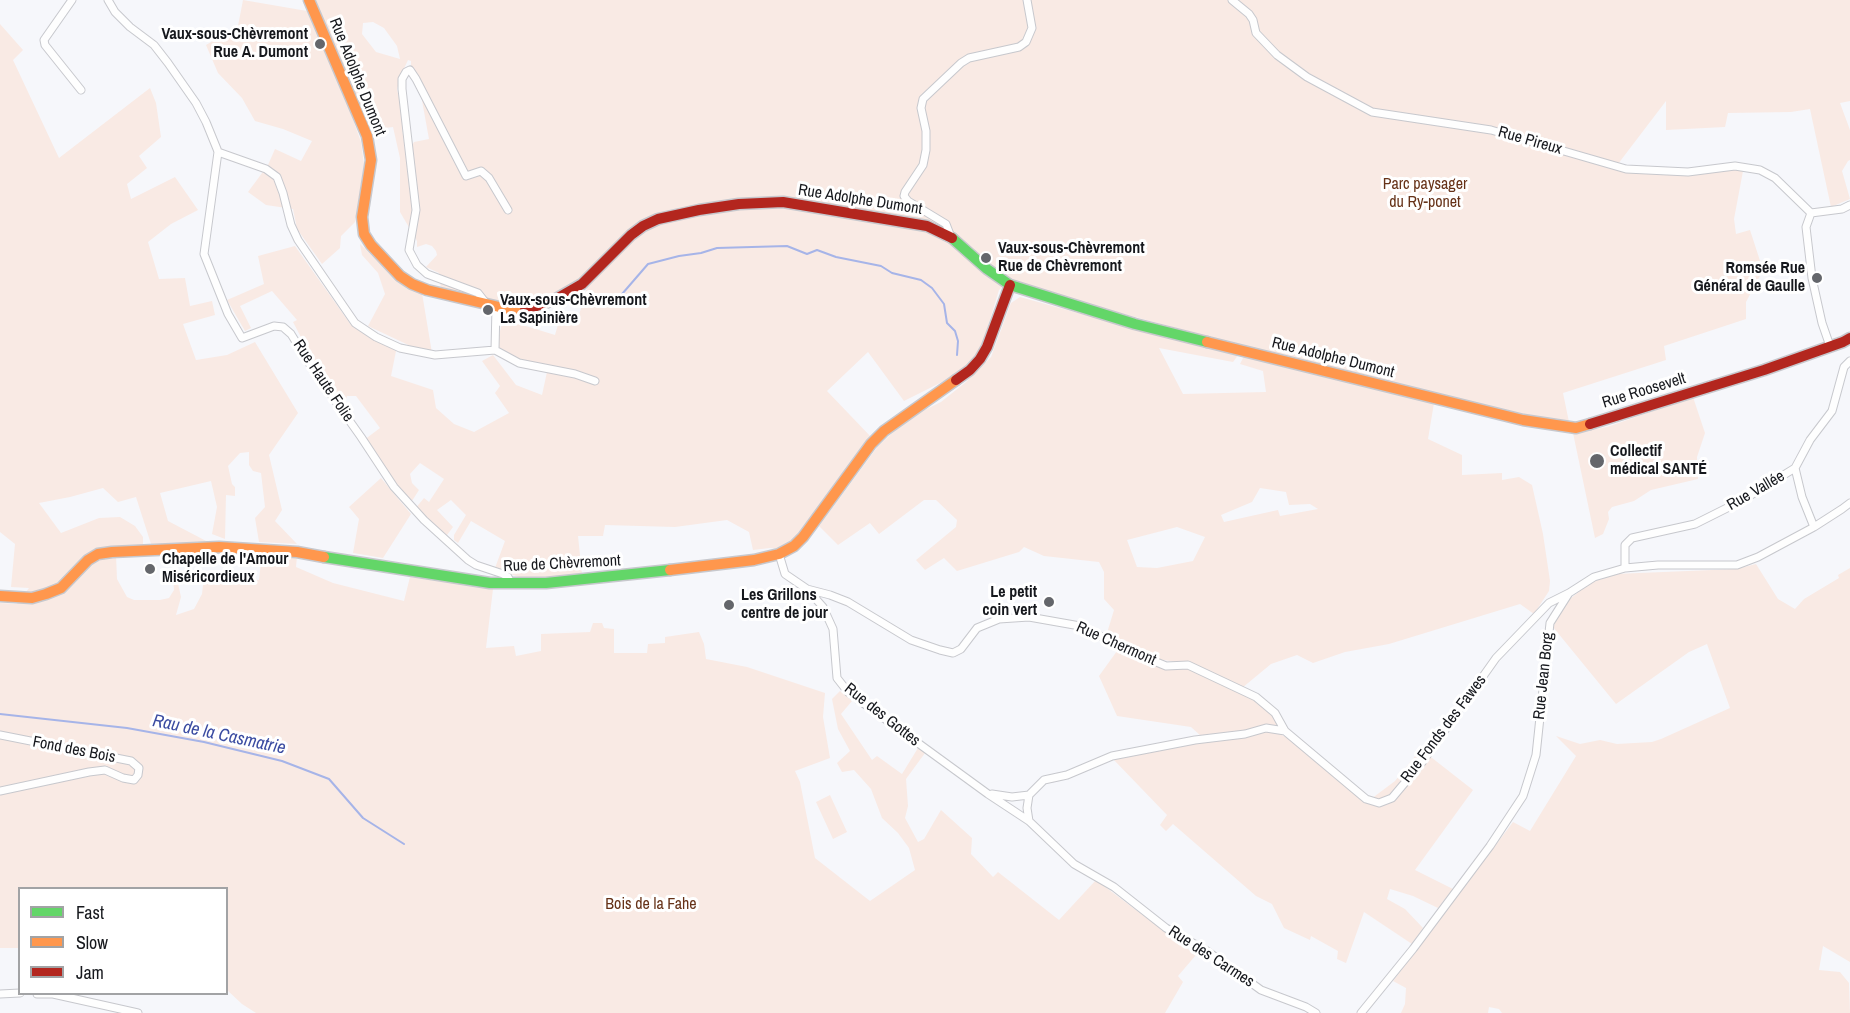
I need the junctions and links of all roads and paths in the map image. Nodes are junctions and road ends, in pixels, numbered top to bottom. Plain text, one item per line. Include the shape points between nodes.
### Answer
1 (72, 0) edge
2 (108, 0) edge
3 (309, 0) edge
4 (1027, 0) edge
5 (1232, 0) edge
6 (81, 90) dead end
7 (218, 152) junction
8 (1850, 205) edge
9 (508, 210) dead end
10 (1811, 213) junction
11 (952, 238) junction
12 (1011, 285) junction
13 (491, 305) junction
14 (1850, 338) edge
15 (1830, 346) junction
16 (495, 350) junction
17 (1850, 361) edge
18 (595, 381) dead end
19 (1442, 400) joint
20 (1795, 468) junction
21 (1850, 503) edge
22 (1814, 527) junction
23 (779, 554) junction
24 (1625, 568) junction
25 (511, 583) junction
26 (807, 589) junction
27 (1569, 593) junction
28 (0, 596) edge
29 (1537, 614) junction
30 (1550, 623) junction
31 (1285, 731) junction
32 (0, 735) edge
33 (0, 791) edge
34 (988, 794) junction
35 (1029, 795) junction
36 (1029, 821) junction
37 (1114, 887) joint
38 (18, 993) edge
39 (0, 994) edge
40 (57, 995) edge
41 (138, 1013) edge
42 (1316, 1013) edge
43 (1361, 1013) edge

1 - 6 street via 44,40
2 - 7 street, Rue Haute Folie via 168,63 196,103
3 - 13 main road, Rue Adolphe Dumont via 367,136 371,160 362,217 364,234 400,276 412,284
4 - 11 street via 1032,28 1026,42 969,58 923,99 926,150 904,196 946,224
5 - 10 street, Rue Pireux via 1249,14 1256,33 1277,55 1307,77 1372,112 1491,130 1626,169 1688,172 1735,166 1760,170 1775,178
7 - 16 street via 266,169 277,177 298,240 355,323 376,337 418,353
7 - 25 street, Rue Haute Folie via 204,254 242,338 274,326 291,334 394,487 468,560 503,574
8 - 10 street
9 - 13 street, Rue Adolphe Dumont via 481,171 466,176 416,79 410,70 406,72 402,89 416,210 410,250 427,274 478,293
10 - 15 street via 1806,227 1812,278
11 - 12 main road, Rue Adolphe Dumont
11 - 13 main road, Rue Adolphe Dumont via 916,223 801,204 760,203 699,210 643,226 582,284 556,299 526,310
12 - 19 main road, Rue Adolphe Dumont via 1135,324
12 - 23 main road, Rue de Chèvremont via 987,347 970,370 884,431 803,537
13 - 16 street
14 - 15 main road, Rue Roosevelt
15 - 19 main road, Rue Roosevelt via 1576,428 1523,420
16 - 18 street via 519,363
17 - 20 street, Rue Vallée via 1844,367 1832,411
20 - 22 street
20 - 24 street, Rue Vallée via 1695,524 1632,538 1625,545
21 - 22 street, Rue Jean Borg
22 - 24 street, Rue Jean Borg via 1737,565
23 - 25 main road, Rue de Chèvremont via 634,575
23 - 26 street, Rue des Gottes via 786,574
24 - 27 street, Rue Jean Borg via 1594,577
25 - 28 main road, Rue de Chèvremont via 438,576 297,552 219,548 98,554 61,588 32,598
26 - 31 street, Rue Chermont via 848,602 911,640 953,653 978,628 999,619 1029,617 1080,626 1166,666 1188,665 1256,697 1275,713
26 - 34 street, Rue des Gottes via 823,607 833,629 837,678 848,692
27 - 29 street, Rue Fonds des Fawes
27 - 30 street, Rue Jean Borg
29 - 30 street
29 - 31 street, Rue Fonds des Fawes via 1496,658 1392,798 1379,803 1366,799
30 - 43 street, Rue Jean Borg via 1536,755 1522,796 1490,846
31 - 35 street via 1266,728 1112,756 1044,780
32 - 33 street, Fond des Bois via 131,761 139,768 134,780 105,770
34 - 35 street
34 - 36 street, Rue des Gottes
35 - 36 street
36 - 37 street, Rue des Gottes via 1074,864
37 - 42 street, Rue des Carmes via 1166,928 1207,951 1261,990
38 - 39 street
40 - 41 street

